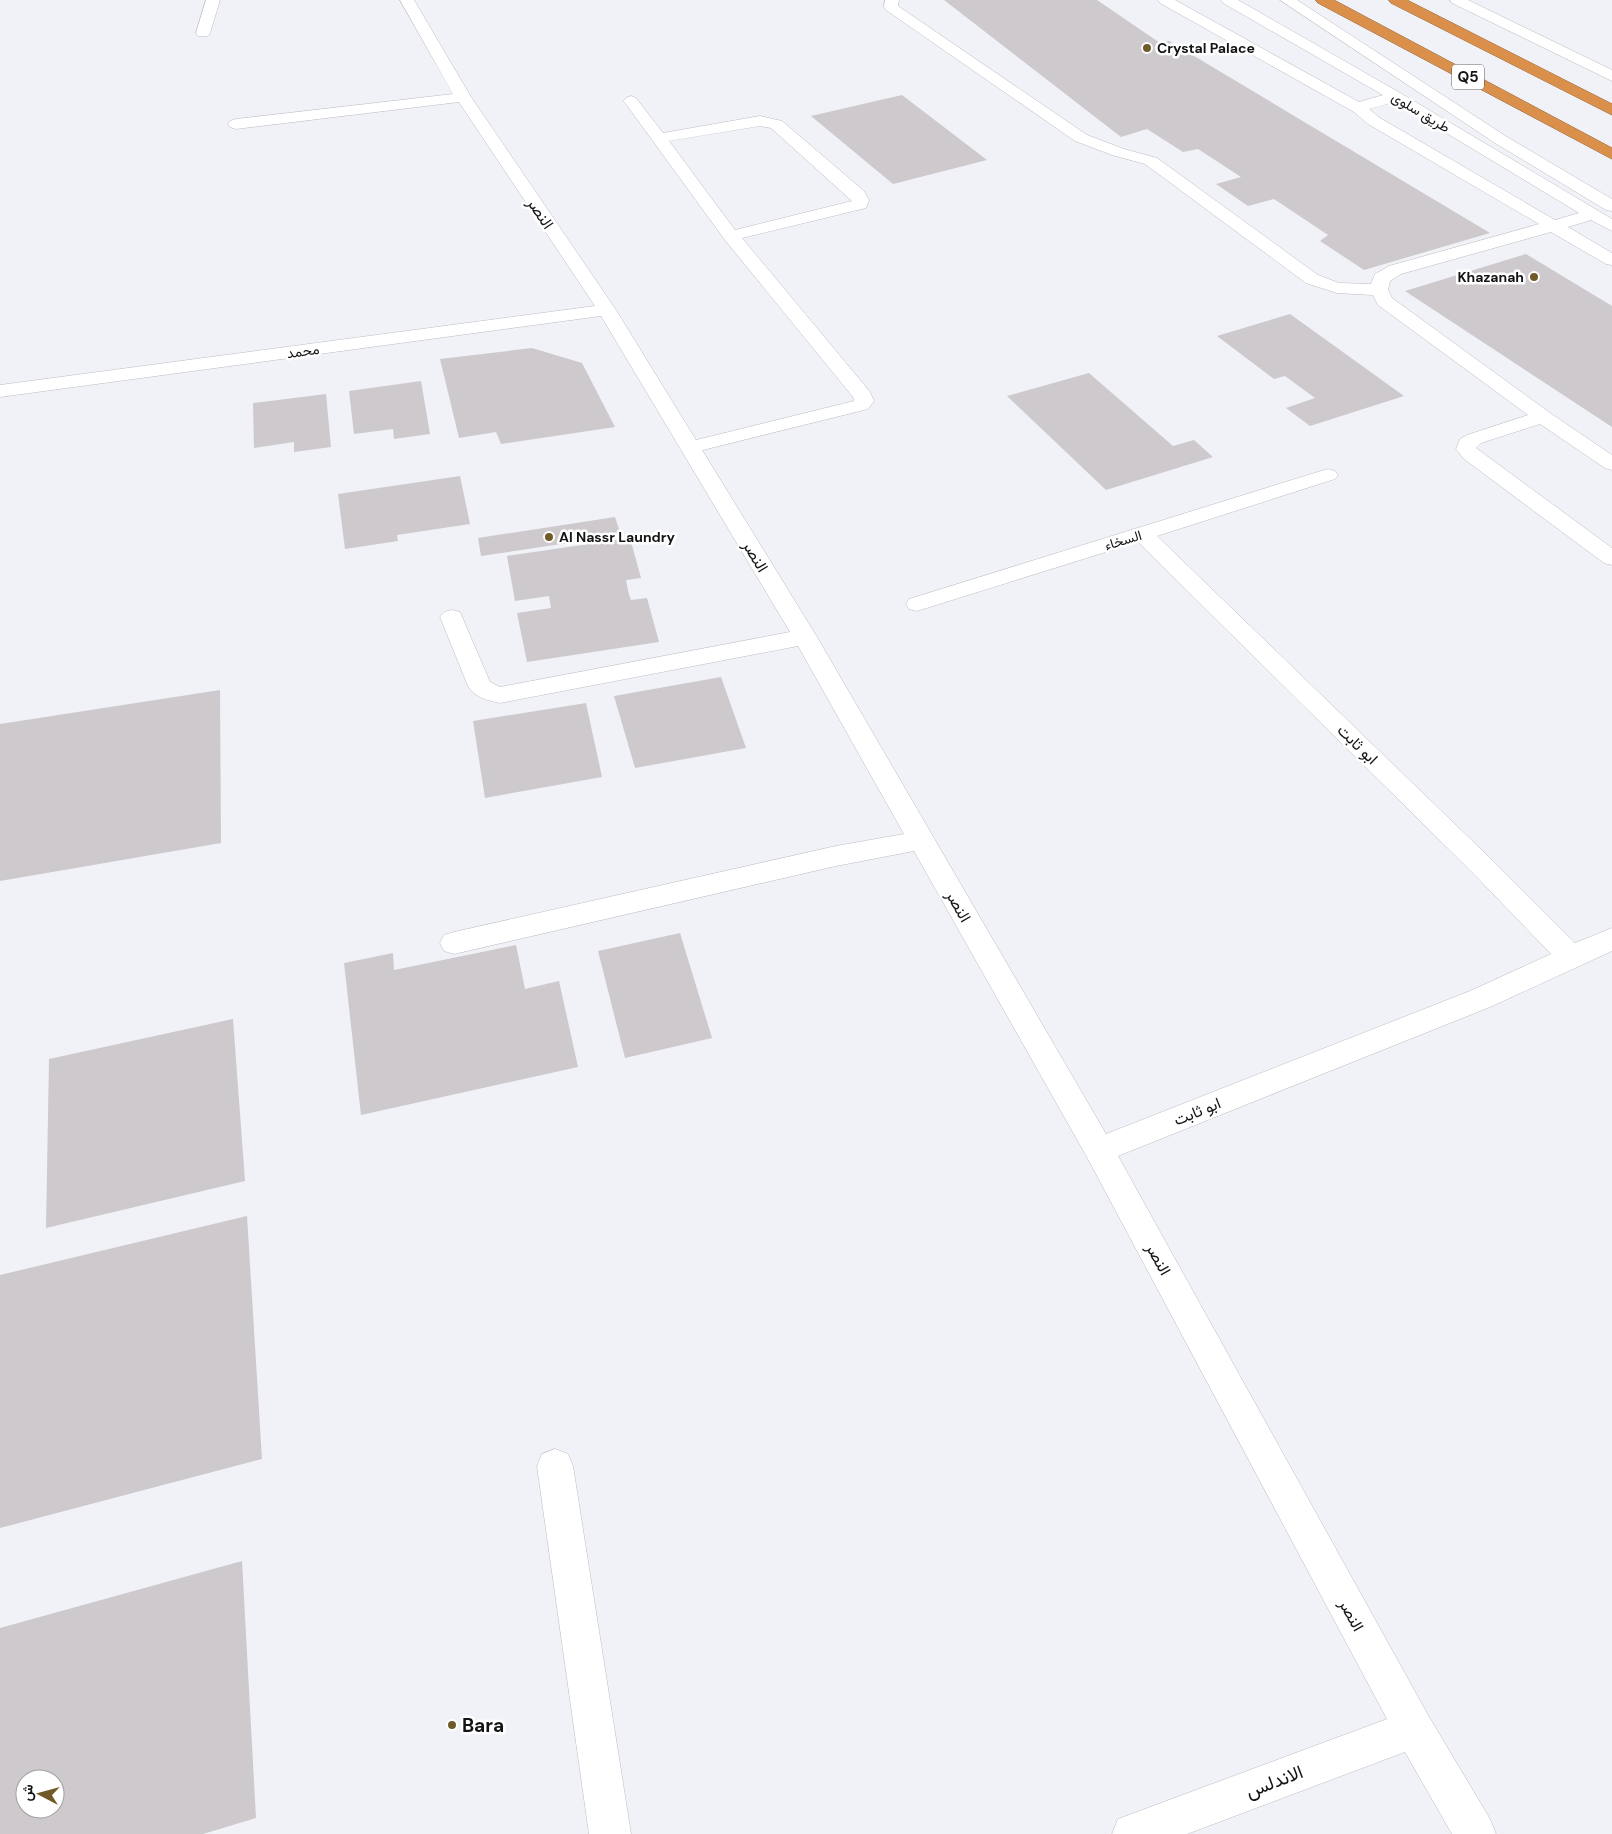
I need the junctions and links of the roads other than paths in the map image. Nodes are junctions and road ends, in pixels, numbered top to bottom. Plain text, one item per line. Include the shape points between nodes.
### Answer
1 (213, 0) edge
2 (407, 0) edge
3 (892, 0) edge
4 (1165, 0) edge
5 (1228, 0) edge
6 (1287, 0) edge
7 (1323, 0) edge
8 (1396, 0) edge
9 (1457, 0) edge
10 (203, 33) dead end
11 (1612, 76) edge
12 (463, 97) junction
13 (1397, 97) junction
14 (631, 101) dead end
15 (1360, 109) junction
16 (1612, 110) edge
17 (236, 124) dead end
18 (660, 138) junction
19 (1612, 154) edge
20 (1612, 206) edge
21 (1591, 215) junction
22 (1552, 225) junction
23 (1612, 226) edge
24 (731, 236) junction
25 (1612, 260) edge
26 (1379, 290) junction
27 (606, 310) junction
28 (0, 391) edge
29 (1543, 417) junction
30 (691, 447) junction
31 (1612, 464) edge
32 (1328, 475) dead end
33 (1143, 534) junction
34 (1612, 558) edge
35 (917, 604) dead end
36 (452, 617) dead end
37 (805, 638) junction
38 (921, 840) junction
39 (1612, 939) edge
40 (454, 943) dead end
41 (1570, 956) junction
42 (1099, 1150) junction
43 (555, 1466) dead end
44 (1414, 1729) junction
45 (610, 1834) edge
46 (1133, 1834) edge
47 (1475, 1834) edge

1 - 10 street
2 - 12 street, النصر
3 - 26 street via 891,7 1081,138 1151,161 1312,279 1337,288
4 - 15 street
5 - 13 street, طريق سلوى
6 - 20 street, طريق سلوى via 1501,140
7 - 19 highway, Q5
8 - 16 highway, Q5
9 - 11 street
12 - 17 street
12 - 27 street, النصر
13 - 15 street via 1366,104
13 - 21 street, طريق سلوى
14 - 18 street
15 - 22 street via 1374,121
18 - 24 street
18 - 24 street via 768,121 776,124 861,200 860,204
21 - 22 street
21 - 23 street, طريق سلوى
22 - 25 street
22 - 26 street via 1395,270 1382,278
24 - 30 street via 864,401 861,405
26 - 29 street via 1385,301
27 - 28 street, محمد
27 - 30 street, النصر
29 - 31 street
29 - 34 street via 1474,439 1467,443 1466,449
30 - 37 street, النصر
32 - 33 street, السخاء
33 - 35 street, السخاء
33 - 41 street, ابو ثابت
36 - 37 street via 480,686 500,695
37 - 38 street, النصر
38 - 40 street via 836,856
38 - 42 street, النصر
39 - 41 street, ابو ثابت
41 - 42 street, ابو ثابت via 1480,999
42 - 44 street, النصر
43 - 45 street
44 - 46 street, الاندلس
44 - 47 street, النصر

